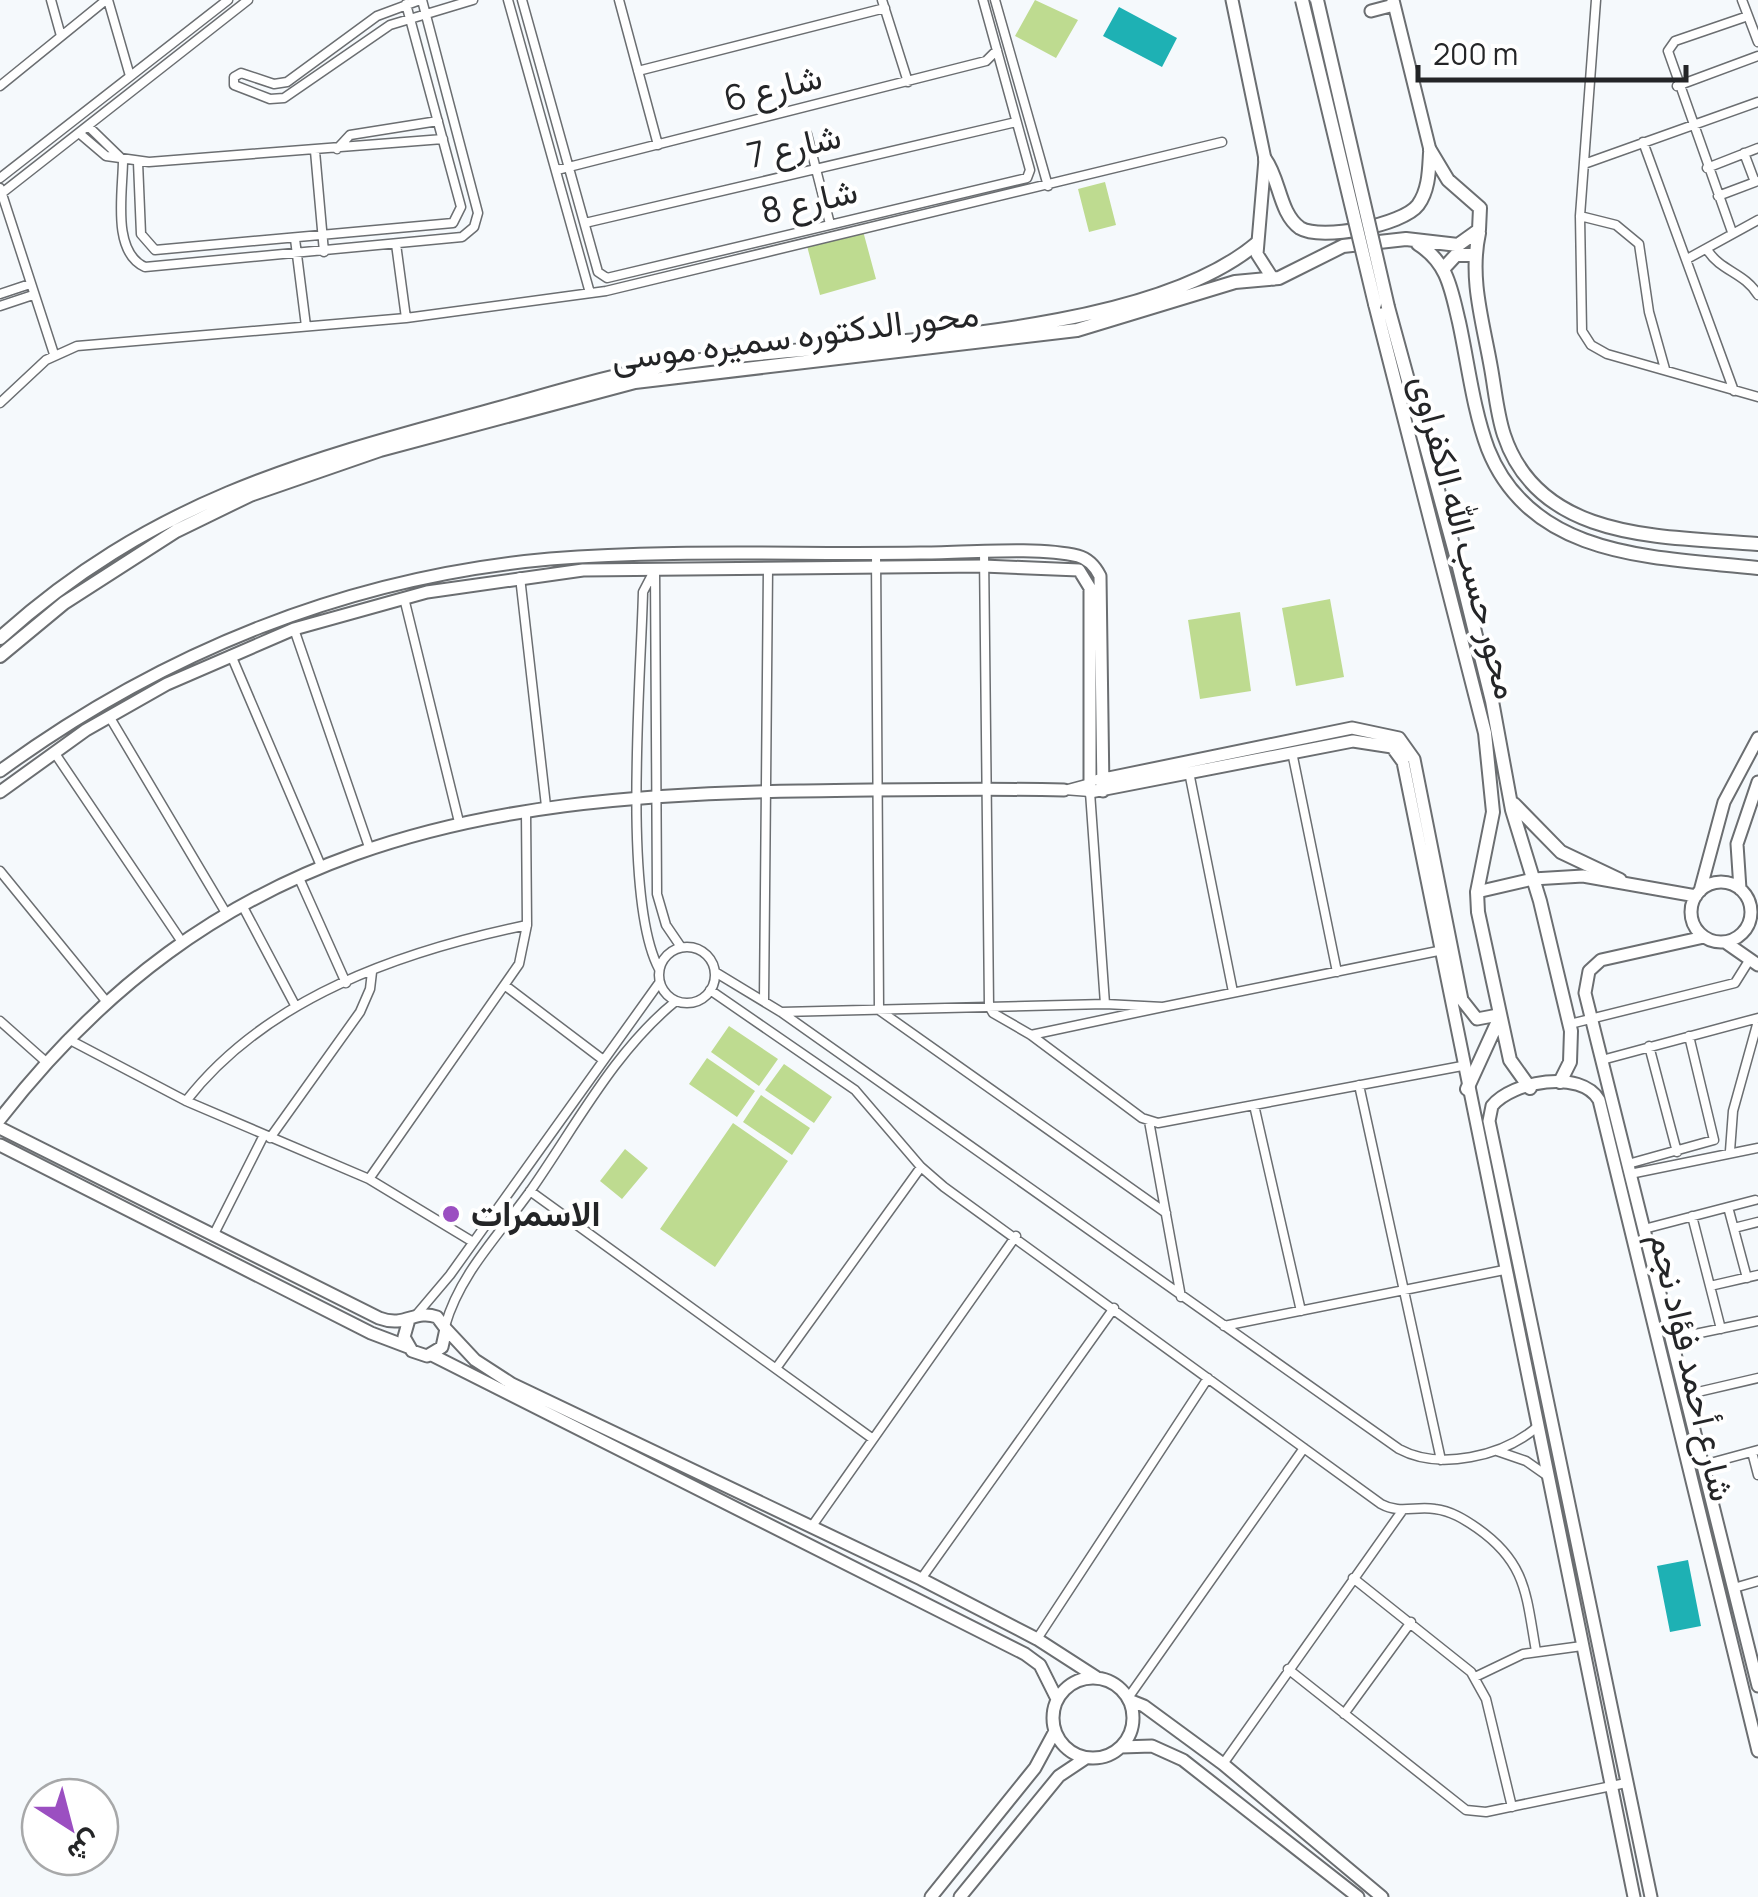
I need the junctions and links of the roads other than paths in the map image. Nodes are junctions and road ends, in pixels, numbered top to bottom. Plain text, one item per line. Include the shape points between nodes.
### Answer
1 (50, 0) edge
2 (107, 0) edge
3 (228, 0) edge
4 (248, 0) edge
5 (421, 0) edge
6 (473, 0) edge
7 (508, 0) edge
8 (522, 0) edge
9 (619, 0) edge
10 (983, 0) edge
11 (995, 0) edge
12 (1232, 0) edge
13 (1302, 0) edge
14 (1317, 0) edge
15 (1596, 0) edge
16 (1758, 1) edge
17 (1394, 2) edge
18 (1743, 3) edge
19 (216, 4) edge
20 (406, 4) junction
21 (883, 4) edge
22 (1371, 11) dead end
23 (425, 14) junction
24 (1748, 16) junction
25 (409, 18) junction
26 (222, 20) junction
27 (61, 36) junction
28 (1758, 42) edge
29 (998, 54) junction
30 (1010, 54) junction
31 (1758, 56) edge
32 (638, 71) junction
33 (130, 76) junction
34 (264, 82) junction
35 (908, 82) junction
36 (0, 86) edge
37 (1678, 86) junction
38 (258, 96) junction
39 (1758, 102) edge
40 (448, 103) junction
41 (434, 106) junction
42 (438, 121) junction
43 (1016, 122) junction
44 (1692, 125) junction
45 (88, 126) junction
46 (79, 133) junction
47 (807, 134) dead end
48 (443, 140) junction
49 (1222, 142) dead end
50 (1643, 142) junction
51 (658, 145) junction
52 (1758, 148) edge
53 (337, 149) junction
54 (1430, 150) junction
55 (315, 151) junction
56 (1744, 153) junction
57 (1265, 159) junction
58 (123, 160) junction
59 (138, 162) junction
60 (1584, 164) junction
61 (569, 167) junction
62 (1707, 168) junction
63 (816, 169) junction
64 (557, 170) junction
65 (0, 178) edge
66 (1756, 182) edge
67 (1048, 186) junction
68 (1, 191) edge
69 (1718, 196) junction
70 (1580, 216) junction
71 (1758, 220) edge
72 (585, 223) junction
73 (830, 224) junction
74 (1479, 230) junction
75 (1732, 232) junction
76 (322, 236) junction
77 (295, 239) junction
78 (1412, 240) junction
79 (1258, 243) junction
80 (396, 244) junction
81 (1708, 250) junction
82 (324, 252) junction
83 (1474, 254) junction
84 (296, 255) junction
85 (1688, 259) junction
86 (1444, 268) junction
87 (1274, 278) junction
88 (30, 284) junction
89 (590, 293) junction
90 (0, 294) edge
91 (33, 295) junction
92 (1758, 296) edge
93 (1382, 305) junction
94 (0, 306) edge
95 (406, 318) junction
96 (306, 326) junction
97 (54, 354) junction
98 (1665, 370) junction
99 (1734, 390) junction
100 (1758, 397) edge
101 (0, 404) edge
102 (1758, 544) edge
103 (654, 554) junction
104 (769, 554) junction
105 (876, 554) junction
106 (984, 559) junction
107 (583, 564) junction
108 (656, 568) junction
109 (768, 568) junction
110 (876, 568) junction
111 (1758, 568) edge
112 (520, 576) junction
113 (403, 598) junction
114 (294, 629) junction
115 (0, 638) edge
116 (231, 655) junction
117 (0, 656) edge
118 (160, 669) junction
119 (168, 684) junction
120 (110, 716) junction
121 (1290, 738) junction
122 (1758, 738) edge
123 (1390, 740) junction
124 (54, 752) junction
125 (1292, 752) junction
126 (1188, 768) junction
127 (0, 771) edge
128 (1758, 782) edge
129 (1096, 786) junction
130 (983, 788) junction
131 (875, 790) junction
132 (1064, 790) joint
133 (766, 791) junction
134 (0, 792) edge
135 (1508, 794) junction
136 (657, 795) junction
137 (638, 798) junction
138 (546, 806) junction
139 (526, 809) junction
140 (459, 822) junction
141 (369, 846) junction
142 (321, 866) junction
143 (0, 872) edge
144 (297, 875) junction
145 (1533, 879) junction
146 (1620, 880) junction
147 (1742, 891) junction
148 (1478, 892) junction
149 (1698, 894) junction
150 (1758, 898) edge
151 (242, 904) junction
152 (226, 913) junction
153 (527, 925) junction
154 (1750, 926) edge
155 (1704, 937) junction
156 (1756, 939) edge
157 (182, 942) junction
158 (1726, 942) junction
159 (681, 946) junction
160 (1438, 952) junction
161 (1754, 962) edge
162 (659, 969) junction
163 (372, 972) junction
164 (715, 972) junction
165 (1337, 972) junction
166 (346, 983) junction
167 (659, 983) junction
168 (507, 986) junction
169 (710, 990) junction
170 (1233, 992) junction
171 (106, 1000) junction
172 (676, 1001) junction
173 (764, 1001) junction
174 (1105, 1004) junction
175 (296, 1007) junction
176 (1163, 1007) junction
177 (990, 1009) junction
178 (879, 1010) junction
179 (780, 1012) junction
180 (1498, 1017) junction
181 (1591, 1018) junction
182 (1758, 1019) edge
183 (0, 1021) edge
184 (1570, 1024) junction
185 (1031, 1035) junction
186 (1688, 1036) junction
187 (68, 1039) junction
188 (1649, 1046) junction
189 (602, 1059) junction
190 (1602, 1060) junction
191 (45, 1061) junction
192 (1462, 1066) junction
193 (1560, 1082) junction
194 (1359, 1085) junction
195 (1530, 1088) junction
196 (1467, 1090) junction
197 (186, 1100) junction
198 (1254, 1105) junction
199 (0, 1120) edge
200 (1149, 1121) junction
201 (0, 1128) edge
202 (267, 1136) junction
203 (0, 1146) edge
204 (1758, 1148) edge
205 (1730, 1150) junction
206 (1677, 1152) junction
207 (921, 1167) junction
208 (1629, 1169) junction
209 (369, 1179) junction
210 (530, 1191) junction
211 (1755, 1200) dead end
212 (1728, 1207) junction
213 (1166, 1213) junction
214 (1692, 1216) junction
215 (1758, 1222) edge
216 (1734, 1228) junction
217 (1644, 1229) junction
218 (214, 1234) junction
219 (1016, 1236) junction
220 (474, 1242) junction
221 (1504, 1270) junction
222 (1758, 1276) edge
223 (1747, 1278) junction
224 (1710, 1286) junction
225 (1405, 1290) junction
226 (1181, 1297) junction
227 (1114, 1308) junction
228 (1301, 1310) junction
229 (412, 1319) junction
230 (1758, 1321) edge
231 (1223, 1326) junction
232 (445, 1327) junction
233 (1721, 1330) junction
234 (1672, 1339) junction
235 (408, 1347) junction
236 (432, 1355) junction
237 (777, 1367) junction
238 (1208, 1378) junction
239 (1758, 1378) edge
240 (1686, 1395) junction
241 (1537, 1428) junction
242 (873, 1439) junction
243 (1304, 1448) junction
244 (1497, 1451) junction
245 (1755, 1451) edge
246 (1441, 1460) junction
247 (1703, 1465) junction
248 (696, 1468) junction
249 (1758, 1475) edge
250 (1547, 1476) junction
251 (688, 1486) junction
252 (1565, 1490) junction
253 (1550, 1493) junction
254 (1402, 1511) junction
255 (812, 1526) junction
256 (1573, 1530) junction
257 (1558, 1532) junction
258 (1353, 1578) junction
259 (921, 1579) junction
260 (1758, 1581) edge
261 (1734, 1588) junction
262 (1411, 1622) junction
263 (1037, 1639) junction
264 (1582, 1646) junction
265 (1753, 1646) edge
266 (1536, 1651) junction
267 (1288, 1669) junction
268 (1475, 1676) junction
269 (1096, 1678) junction
270 (1758, 1686) edge
271 (1057, 1699) junction
272 (1128, 1699) junction
273 (1344, 1714) junction
274 (1054, 1732) junction
275 (1121, 1746) junction
276 (1758, 1750) edge
277 (1086, 1758) junction
278 (1223, 1764) junction
279 (1626, 1784) junction
280 (1611, 1787) junction
281 (1512, 1807) junction
282 (1342, 1884) junction
283 (1378, 1896) edge
284 (932, 1897) edge
285 (960, 1897) edge
286 (1350, 1897) edge
287 (1358, 1897) edge
288 (1634, 1897) edge
289 (1651, 1897) edge

1 - 27 street
2 - 27 street
2 - 33 street
3 - 19 street
4 - 26 street
5 - 20 street
5 - 23 street
6 - 23 street
7 - 64 street
8 - 61 street
9 - 32 street
10 - 29 street
11 - 30 street
12 - 57 street
13 - 93 main road, محور حسب الله الكفراوى, bridge
14 - 93 main road, محور حسب الله الكفراوى, bridge
15 - 60 street
16 - 18 street
17 - 22 street
17 - 54 street
18 - 24 street
19 - 26 street
19 - 33 street
20 - 25 street
20 - 34 street via 372,19 290,80
21 - 32 street
21 - 35 street
23 - 25 street
23 - 40 street
24 - 28 street
24 - 37 street via 1675,41 1668,57
25 - 38 street via 378,32 290,95
25 - 41 street
26 - 45 street
27 - 36 street
29 - 30 street, شارع 6
29 - 35 street, شارع 6
29 - 43 street
30 - 67 street
31 - 37 street
32 - 51 street
33 - 65 street
34 - 38 street
34 - 38 street via 241,73 234,79 236,88
35 - 51 street, شارع 6
37 - 44 street
39 - 44 street
40 - 41 street
40 - 80 street via 477,220 462,237
41 - 42 street
42 - 48 street
42 - 53 street via 350,135
43 - 63 street, شارع 7
43 - 73 street, شارع 8 via 1030,170 1024,179
44 - 50 street
44 - 62 street
45 - 46 street
45 - 58 street
46 - 58 street via 104,156
46 - 68 street
47 - 63 street
48 - 53 street
48 - 76 street via 461,207 457,221
49 - 67 street
50 - 60 street
50 - 85 street
51 - 61 street, شارع 6
52 - 56 street
53 - 55 street
54 - 57 main road via 1424,194 1407,215 1325,234 1292,220
54 - 74 main road via 1448,180 1477,202
55 - 59 street
55 - 76 street
56 - 62 street
56 - 66 street
57 - 79 street
58 - 59 street
58 - 84 street via 123,233 138,264
59 - 77 street via 140,234 151,248
60 - 70 street
61 - 64 street, شارع 6
61 - 72 street
62 - 69 street
63 - 72 street, شارع 7
63 - 73 street
64 - 89 street
66 - 69 street
67 - 89 street
68 - 88 street
69 - 75 street
70 - 98 street via 1616,225 1639,244
70 - 98 street via 1578,315 1586,338 1607,354
71 - 75 street
72 - 73 street, شارع 8 via 598,272 607,278
74 - 78 main road, محور الدكتوره سميره موسى via 1452,246
74 - 83 main road
75 - 81 street
76 - 77 street
76 - 82 street
77 - 84 street
78 - 86 main road
78 - 87 main road, محور الدكتوره سميره موسى via 1336,248
79 - 87 street via 1260,263
79 - 115 main road, محور الدكتوره سميره موسى via 1216,273 1114,306 1007,327 634,371 332,452 170,519
80 - 82 street
80 - 95 street
81 - 85 street
81 - 92 street via 1744,276
82 - 84 street
83 - 86 main road via 1456,255
83 - 102 main road via 1502,432 1541,492 1603,528
84 - 96 street
85 - 99 street
86 - 111 main road via 1486,444 1526,506 1600,548
87 - 117 main road, محور الدكتوره سميره موسى via 1236,282 1118,320 1029,338 635,382 336,462 250,495 140,552 64,602
88 - 90 street
88 - 91 street
89 - 95 street
91 - 94 street
91 - 97 street
93 - 135 main road, محور حسب الله الكفراوى via 1489,686
93 - 148 main road, محور حسب الله الكفراوى via 1484,733 1492,823
95 - 96 street
96 - 97 street via 124,340
97 - 101 street
98 - 99 street
99 - 100 street
103 - 104 street
103 - 107 street
103 - 108 street
104 - 105 street
104 - 109 street
105 - 106 street
105 - 110 street
106 - 110 street
106 - 129 street via 1070,567 1088,580
106 - 130 street
107 - 108 street
107 - 112 street
107 - 118 street via 469,570 364,592
108 - 109 street
108 - 136 street
108 - 137 street via 643,592
109 - 110 street
109 - 133 street
110 - 131 street
112 - 113 street
112 - 138 street
113 - 114 street
113 - 140 street
114 - 116 street
114 - 141 street
116 - 119 street
116 - 142 street
118 - 119 street
118 - 127 street
119 - 120 street
120 - 124 street
120 - 152 street
121 - 123 street via 1360,728
121 - 125 street
121 - 126 street
122 - 149 street via 1724,802
123 - 125 street
123 - 160 street via 1402,762
123 - 180 street via 1406,743 1414,760 1464,1005 1476,1018
124 - 134 street
124 - 157 street
125 - 126 street
125 - 165 street
126 - 129 street
126 - 170 street
128 - 147 street via 1737,844
129 - 132 street
129 - 174 street
130 - 131 street
130 - 132 street
130 - 177 street
131 - 133 street
131 - 178 street
133 - 136 street
133 - 173 street
135 - 145 main road, محور حسب الله الكفراوى
135 - 146 main road via 1548,842
136 - 137 street
136 - 159 street via 656,894
137 - 138 street
137 - 162 street via 643,924
138 - 139 street
139 - 140 street
139 - 153 street
140 - 141 street
141 - 142 street
142 - 144 street
143 - 171 street
144 - 151 street
144 - 166 street
145 - 146 street
145 - 148 street
145 - 184 main road, محور حسب الله الكفراوى
146 - 149 street
147 - 149 street via 1716,883
147 - 150 street
147 - 154 street
148 - 180 main road, محور حسب الله الكفراوى
149 - 155 street via 1692,922
151 - 152 street
151 - 175 street
152 - 157 street
153 - 163 street
153 - 168 street
154 - 156 street
154 - 158 street
155 - 158 street
155 - 181 street, شارع أحمد فؤاد نجم via 1594,965 1584,986
157 - 171 street
158 - 161 street
159 - 162 street
159 - 164 street via 701,950
160 - 165 street
160 - 192 street
161 - 181 street via 1735,983
162 - 167 street
163 - 166 street
163 - 202 street via 360,1012
164 - 169 street
164 - 173 street
165 - 170 street
166 - 175 street
167 - 172 street
167 - 189 street
168 - 189 street
168 - 209 street
169 - 172 street via 696,1002
169 - 207 street via 854,1090
170 - 176 street
171 - 187 street
172 - 210 street via 642,1033
173 - 179 street
174 - 176 street
174 - 177 street
175 - 197 street via 233,1048
176 - 185 street
177 - 178 street
177 - 185 street
178 - 179 street
178 - 213 street
179 - 226 street
180 - 195 main road, محور حسب الله الكفراوى via 1512,1067
180 - 196 main road
181 - 184 street
181 - 190 street, شارع أحمد فؤاد نجم
182 - 186 street
182 - 205 street
183 - 191 street
184 - 193 main road, محور حسب الله الكفراوى via 1572,1054
185 - 200 street
186 - 188 street
186 - 206 street via 1715,1138
187 - 191 street
187 - 197 street
188 - 190 street
188 - 206 street
189 - 220 street
190 - 208 street, شارع أحمد فؤاد نجم
191 - 199 street
192 - 194 street
192 - 196 street
193 - 195 street
193 - 276 street, شارع أحمد فؤاد نجم via 1582,1083 1599,1100
194 - 198 street
194 - 225 street
195 - 252 street via 1499,1098 1489,1121
196 - 221 street
197 - 202 street
198 - 200 street
198 - 228 street
200 - 213 street
201 - 218 street
202 - 209 street
202 - 218 street
203 - 235 street
204 - 205 street
205 - 208 street
206 - 208 street
207 - 219 street
207 - 237 street
208 - 217 street, شارع أحمد فؤاد نجم
209 - 220 street
210 - 232 street via 464,1281
210 - 237 street
211 - 212 street
212 - 214 street
212 - 216 street
213 - 226 street
214 - 217 street
214 - 224 street
215 - 216 street
216 - 223 street
217 - 234 street, شارع أحمد فؤاد نجم
218 - 229 street via 379,1318
219 - 227 street
219 - 242 street
220 - 229 street
221 - 225 street
221 - 241 street
222 - 223 street
223 - 224 street
224 - 233 street
225 - 228 street
225 - 246 street
226 - 231 street
227 - 238 street
227 - 259 street
228 - 231 street
229 - 232 street via 432,1315
229 - 235 street via 404,1332
230 - 233 street
231 - 246 street via 1399,1449
232 - 236 street via 442,1348
232 - 248 street via 475,1360 512,1384
233 - 234 street
234 - 240 street, شارع أحمد فؤاد نجم
235 - 236 street
236 - 251 street
237 - 242 street
238 - 243 street
238 - 263 street
239 - 240 street
240 - 247 street, شارع أحمد فؤاد نجم
241 - 244 street
241 - 250 street
242 - 255 street
243 - 254 street via 1386,1507
243 - 272 street
244 - 246 street
244 - 250 street
245 - 247 street
245 - 249 street
247 - 261 street, شارع أحمد فؤاد نجم
248 - 251 street
248 - 255 street
250 - 253 street
251 - 271 street via 1024,1654 1040,1666
252 - 253 street
252 - 256 street
253 - 257 street
254 - 258 street
254 - 266 street via 1451,1513 1506,1551 1522,1578
255 - 259 street
256 - 257 street
256 - 279 street
257 - 264 street
258 - 262 street
258 - 267 street
259 - 263 street
260 - 261 street
261 - 265 street, شارع أحمد فؤاد نجم
262 - 268 street
262 - 273 street
263 - 269 street
264 - 266 street
264 - 280 street
265 - 270 street, شارع أحمد فؤاد نجم
266 - 268 street
267 - 273 street
267 - 278 street
268 - 281 street
269 - 271 street via 1073,1682
269 - 272 street
271 - 274 street
272 - 275 street via 1131,1730
272 - 278 street
273 - 281 street via 1461,1808
274 - 277 street
274 - 284 street via 1035,1768
275 - 277 street
275 - 282 street via 1143,1744 1174,1754
277 - 285 street via 1059,1776
278 - 283 street
279 - 280 street
279 - 289 street
280 - 281 street
280 - 288 street
282 - 286 street
282 - 287 street

